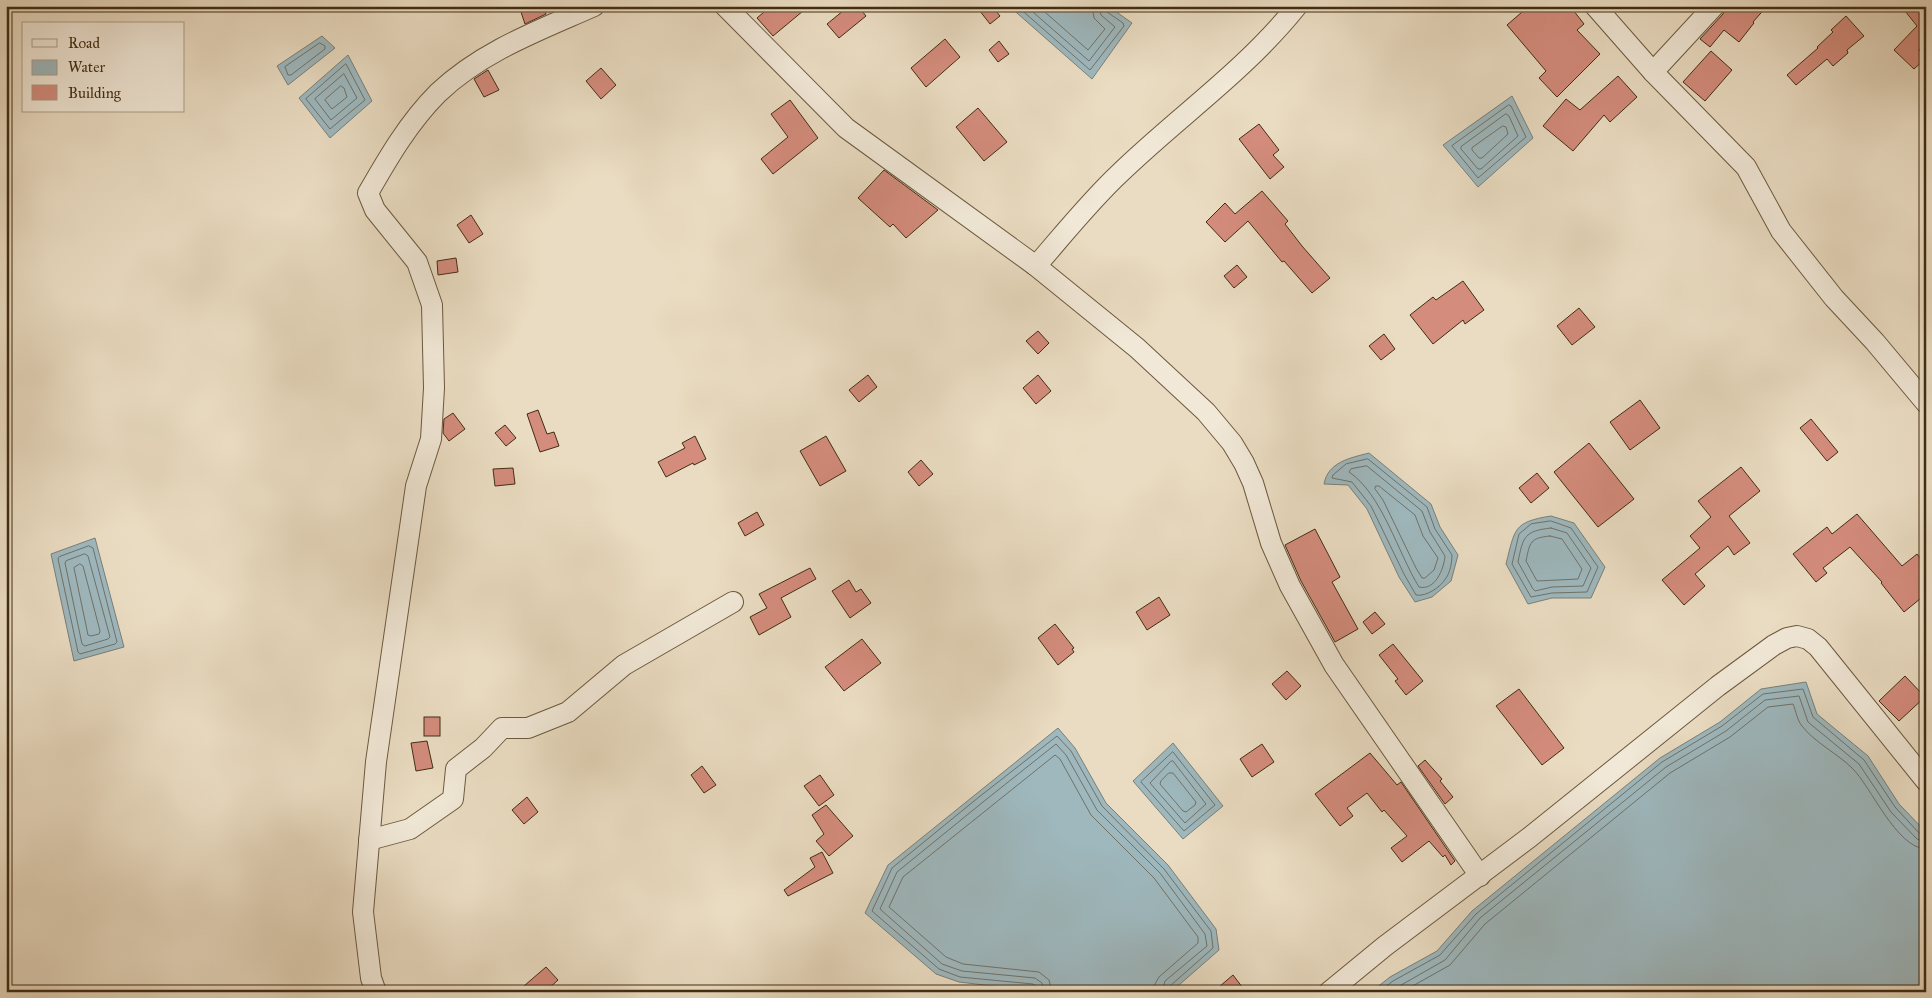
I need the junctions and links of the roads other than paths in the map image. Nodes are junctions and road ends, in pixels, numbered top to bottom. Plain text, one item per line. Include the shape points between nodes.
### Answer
1 (594, 6) edge
2 (725, 6) edge
3 (1297, 6) edge
4 (1595, 6) edge
5 (1714, 6) edge
6 (1653, 72) junction
7 (1036, 266) junction
8 (1926, 403) edge
9 (733, 602) dead end
10 (1926, 781) edge
11 (369, 840) junction
12 (1480, 876) junction
13 (376, 992) edge
14 (1329, 992) edge

1 - 11 street via 516,40 479,61 438,93 412,123 368,193 375,210 417,262 432,305 434,388 430,439 416,486 392,640
2 - 7 street via 846,128
3 - 7 street via 1223,84 1119,173
4 - 6 street
5 - 6 street
6 - 8 street via 1746,167 1781,231 1834,298
7 - 12 street via 1137,348 1206,412 1232,444 1253,483 1271,543 1290,586 1334,665
9 - 11 street via 624,665 568,712 528,728 502,728 456,770 453,799 410,829
10 - 12 street via 1818,647 1808,639 1792,636 1774,645 1718,686
11 - 13 street via 363,912 370,978
12 - 14 street

